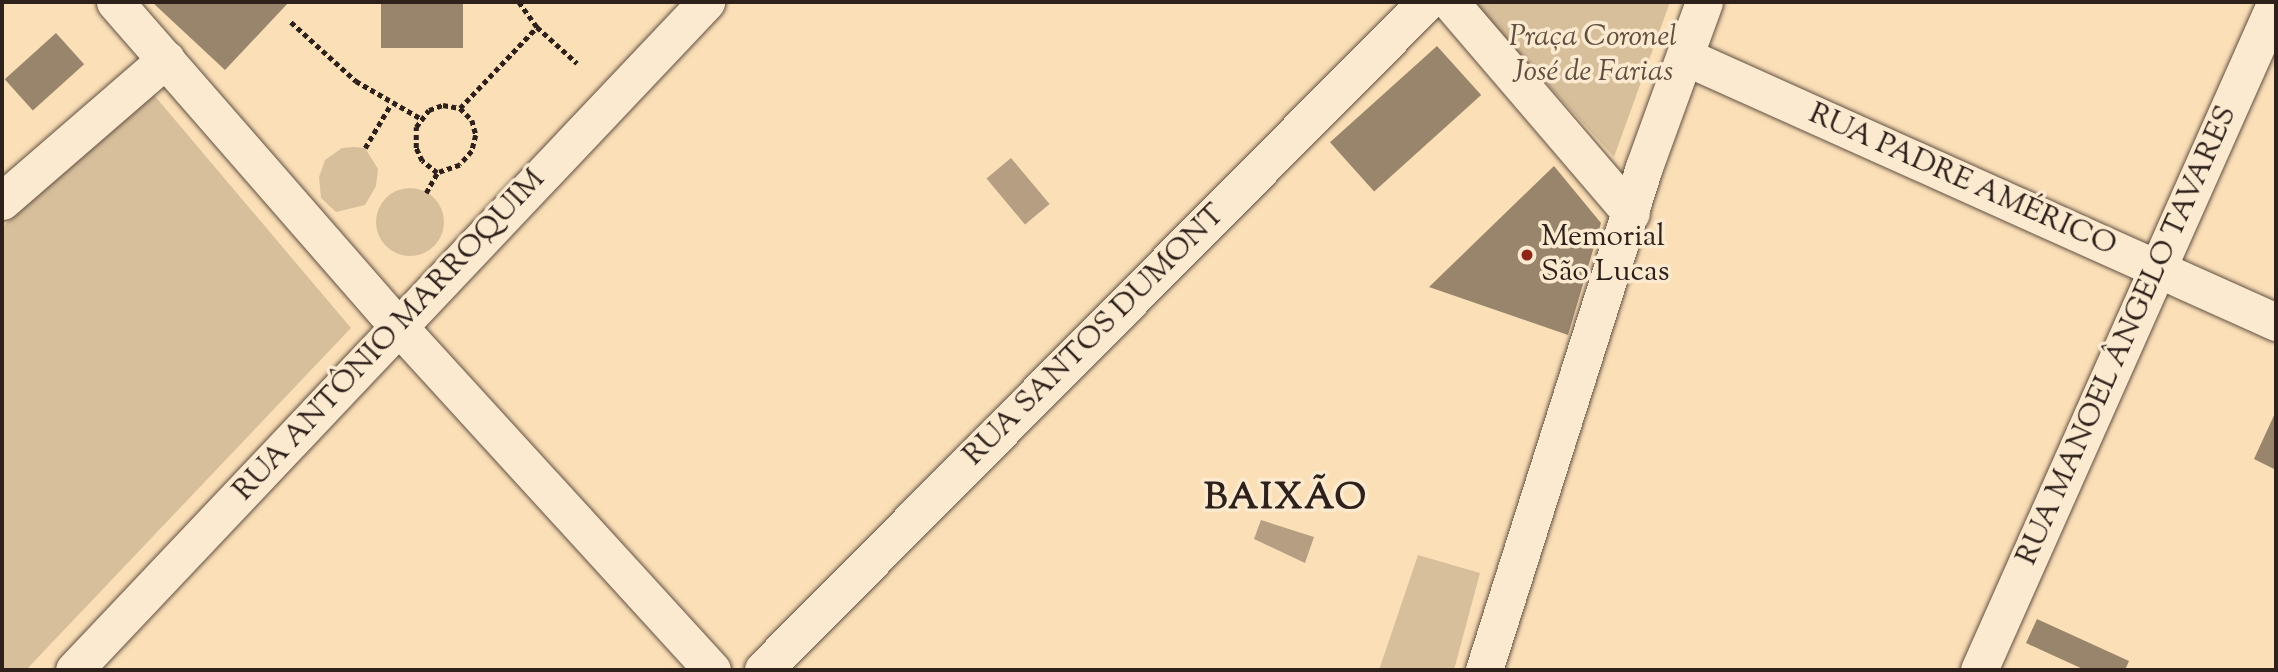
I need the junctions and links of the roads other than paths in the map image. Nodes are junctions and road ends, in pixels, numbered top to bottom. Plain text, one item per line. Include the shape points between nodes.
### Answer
1 (115, 2) edge
2 (706, 2) edge
3 (1427, 2) edge
4 (1450, 2) edge
5 (1704, 2) edge
6 (2276, 2) edge
7 (1686, 57) junction
8 (166, 59) junction
9 (2, 201) edge
10 (1631, 213) junction
11 (2159, 269) junction
12 (2276, 322) edge
13 (400, 327) junction
14 (74, 670) edge
15 (712, 670) edge
16 (764, 670) edge
17 (1484, 670) edge
18 (1979, 670) edge

1 - 8 street
2 - 13 street, RUA ANTÔNIO MARROQUIM
3 - 16 street, RUA SANTOS DUMONT
4 - 10 street
5 - 7 street
6 - 11 street, RUA MANOEL ÂNGELO TAVARES
7 - 10 street
7 - 11 street, RUA PADRE AMÉRICO
8 - 9 street
8 - 13 street
10 - 17 street
11 - 12 street, RUA PADRE AMÉRICO
11 - 18 street, RUA MANOEL ÂNGELO TAVARES
13 - 14 street, RUA ANTÔNIO MARROQUIM
13 - 15 street

